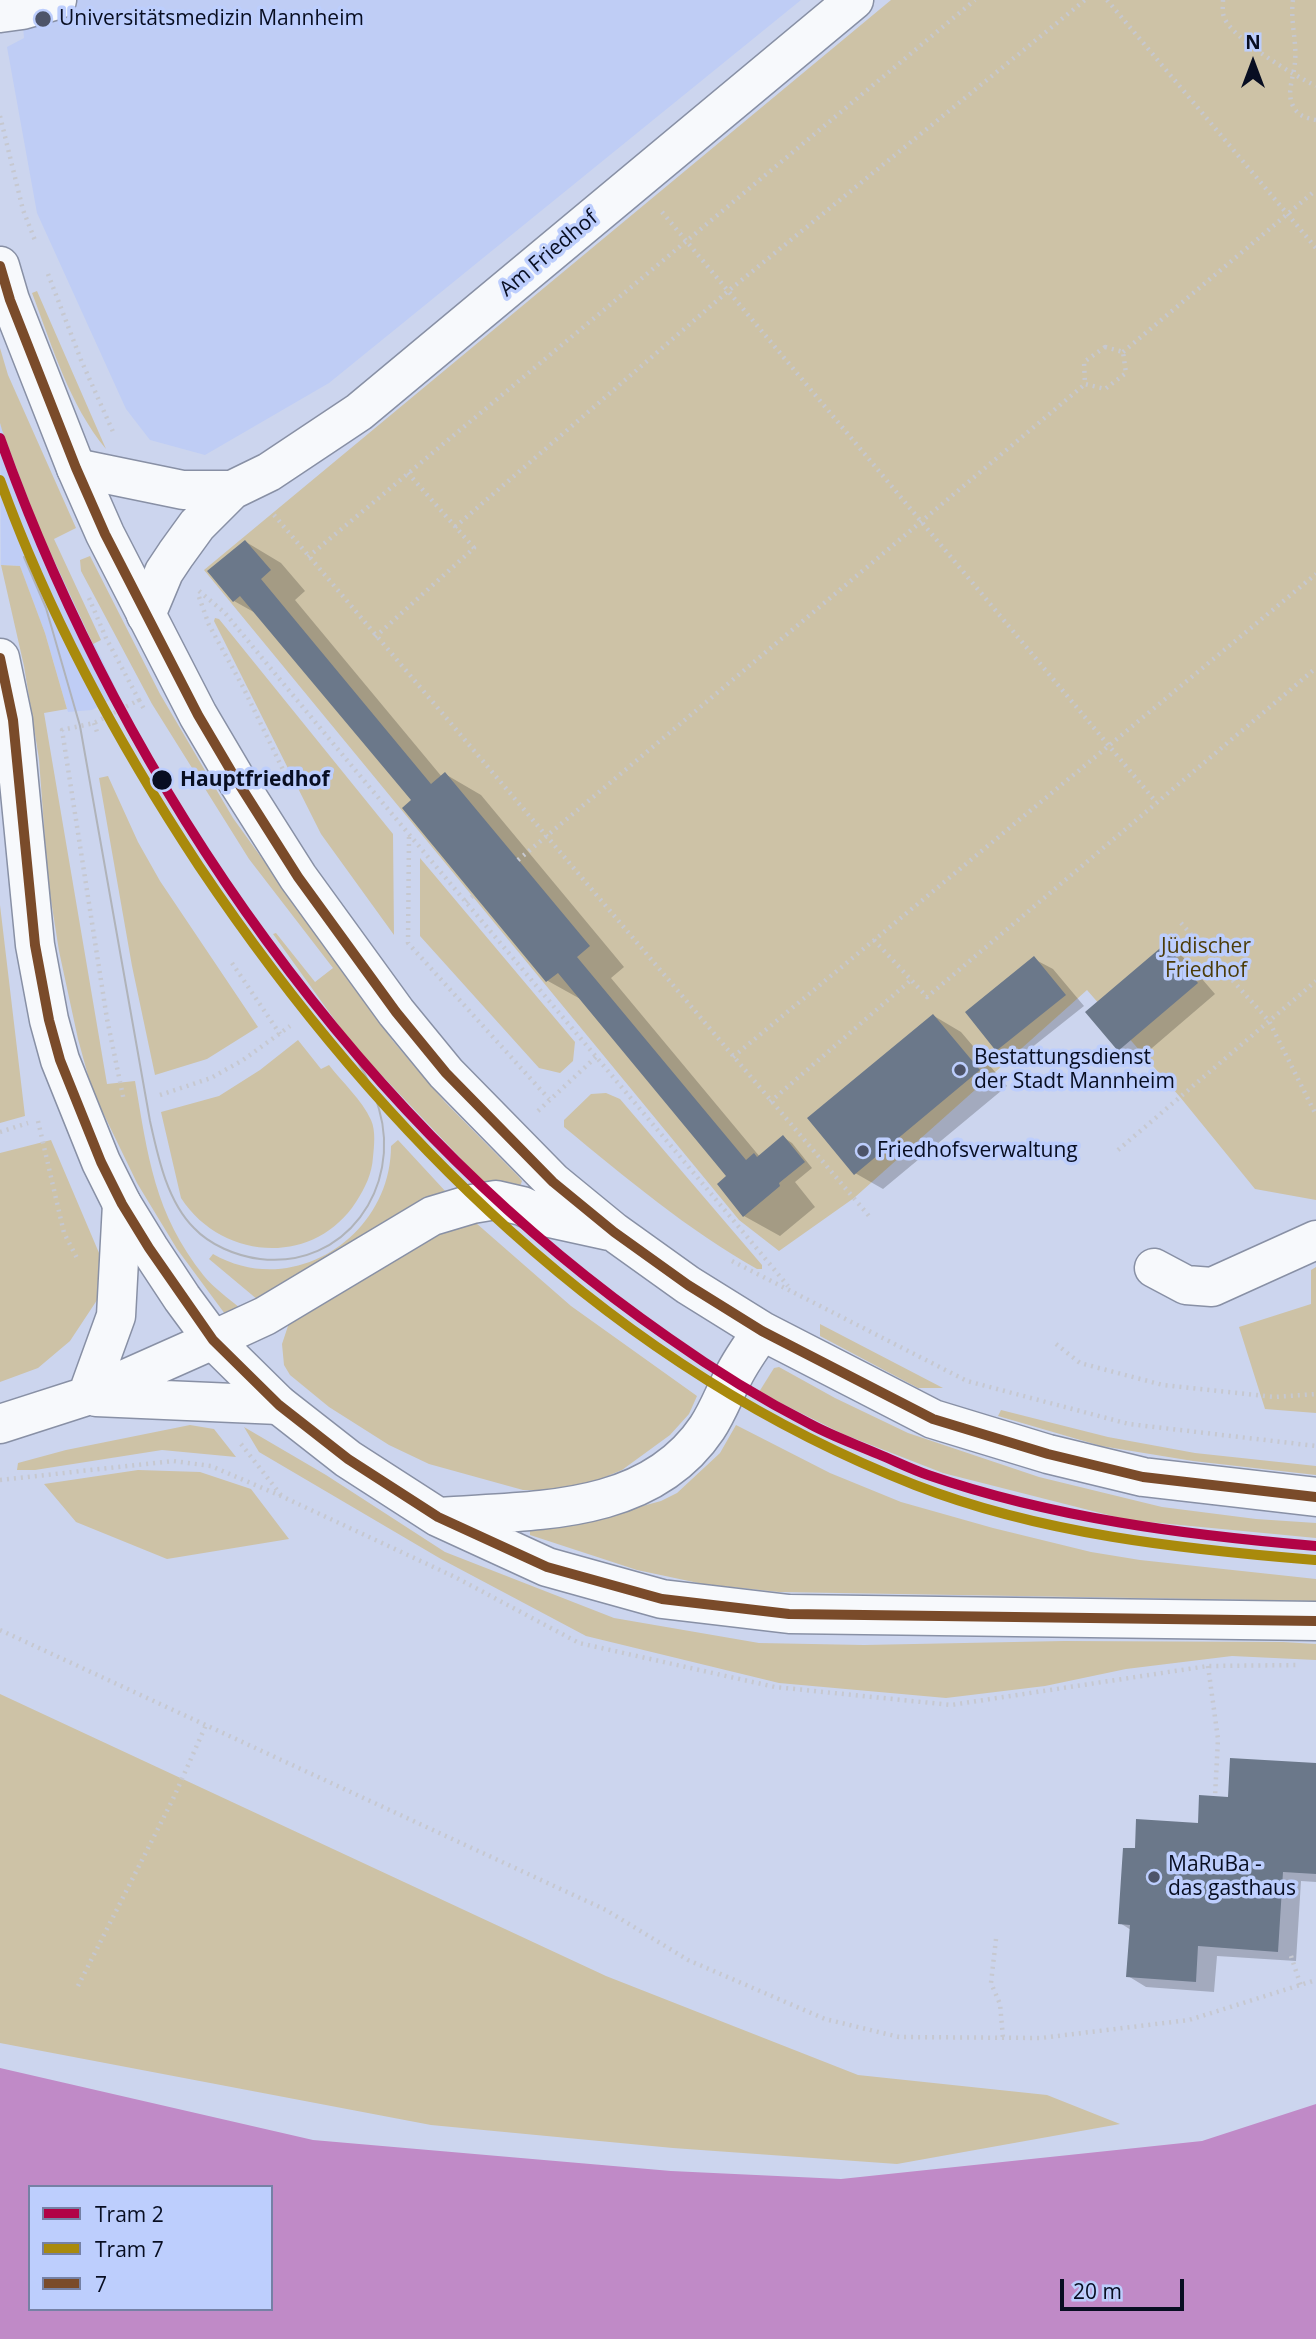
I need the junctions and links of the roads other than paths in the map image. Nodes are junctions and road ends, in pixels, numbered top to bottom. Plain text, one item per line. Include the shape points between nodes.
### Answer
1 (57, 0) edge
2 (838, 5) edge
3 (0, 13) edge
4 (0, 266) edge
5 (76, 468) junction
6 (240, 487) junction
7 (146, 615) junction
8 (0, 658) edge
9 (122, 1204) junction
10 (614, 1232) junction
11 (1316, 1240) edge
12 (1154, 1268) dead end
13 (762, 1331) junction
14 (214, 1340) junction
15 (87, 1396) junction
16 (279, 1405) junction
17 (0, 1424) edge
18 (1316, 1497) edge
19 (438, 1517) junction
20 (1316, 1622) edge

1 - 3 main road
2 - 6 main road, Am Friedhof via 359,412
4 - 5 main road
5 - 6 main road via 183,489
5 - 7 main road
6 - 7 main road, Am Friedhof via 197,526 176,554 163,572
7 - 10 main road via 198,715 269,832 396,1012 496,1126 553,1182
8 - 9 main road via 13,720 35,945 49,1020 83,1121
9 - 14 main road via 181,1298
9 - 15 main road via 116,1316
10 - 13 main road
10 - 14 main road via 545,1217 496,1200 472,1204 432,1216 265,1316
11 - 12 main road via 1212,1287 1186,1284
13 - 18 main road via 933,1419 1048,1454 1143,1477
13 - 19 main road via 706,1430 682,1457 649,1481 573,1507
14 - 15 main road
14 - 16 main road
15 - 16 main road
15 - 17 main road
16 - 19 main road via 348,1459
19 - 20 main road via 547,1567 662,1599 789,1614

